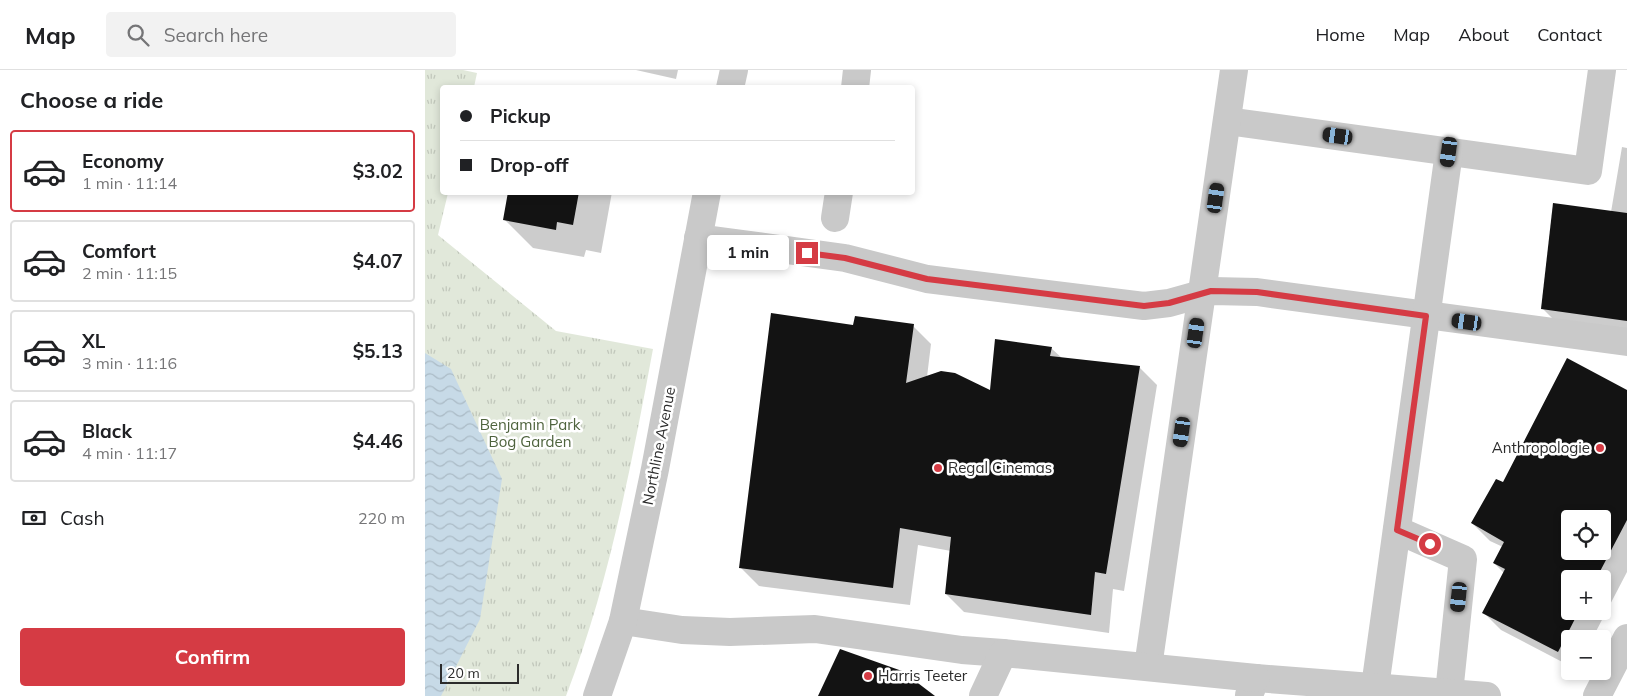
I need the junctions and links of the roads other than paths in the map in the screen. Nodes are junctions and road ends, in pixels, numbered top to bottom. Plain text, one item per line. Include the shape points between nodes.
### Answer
1 (734, 70) edge
2 (857, 70) edge
3 (1234, 70) edge
4 (1602, 70) edge
5 (731, 85) edge
6 (855, 85) edge
7 (1227, 121) junction
8 (1449, 152) junction
9 (706, 195) edge
10 (698, 238) junction
11 (1202, 294) junction
12 (1426, 316) junction
13 (1627, 342) edge
14 (1397, 530) junction
15 (623, 622) junction
16 (1627, 638) edge
17 (1003, 653) junction
18 (1148, 668) junction
19 (1252, 687) edge
20 (1375, 687) junction
21 (1449, 693) junction
22 (597, 696) edge
23 (983, 696) edge
24 (1487, 696) edge
25 (1597, 696) edge

1 - 5 street
2 - 6 street
3 - 7 street
4 - 8 street via 1588,171
7 - 8 street
7 - 11 street
8 - 12 street
9 - 10 street, Northline Avenue
10 - 11 street via 845,258 927,279 1104,302 1144,306
10 - 15 street, Northline Avenue
11 - 12 street via 1211,291 1257,292
11 - 18 street
12 - 13 street
12 - 14 street
14 - 20 street
14 - 21 street via 1463,558
15 - 17 street via 720,632 815,629
15 - 22 street, Northline Avenue
16 - 25 street
17 - 18 street
17 - 23 street
18 - 19 street
19 - 20 street
20 - 21 street
21 - 24 street

